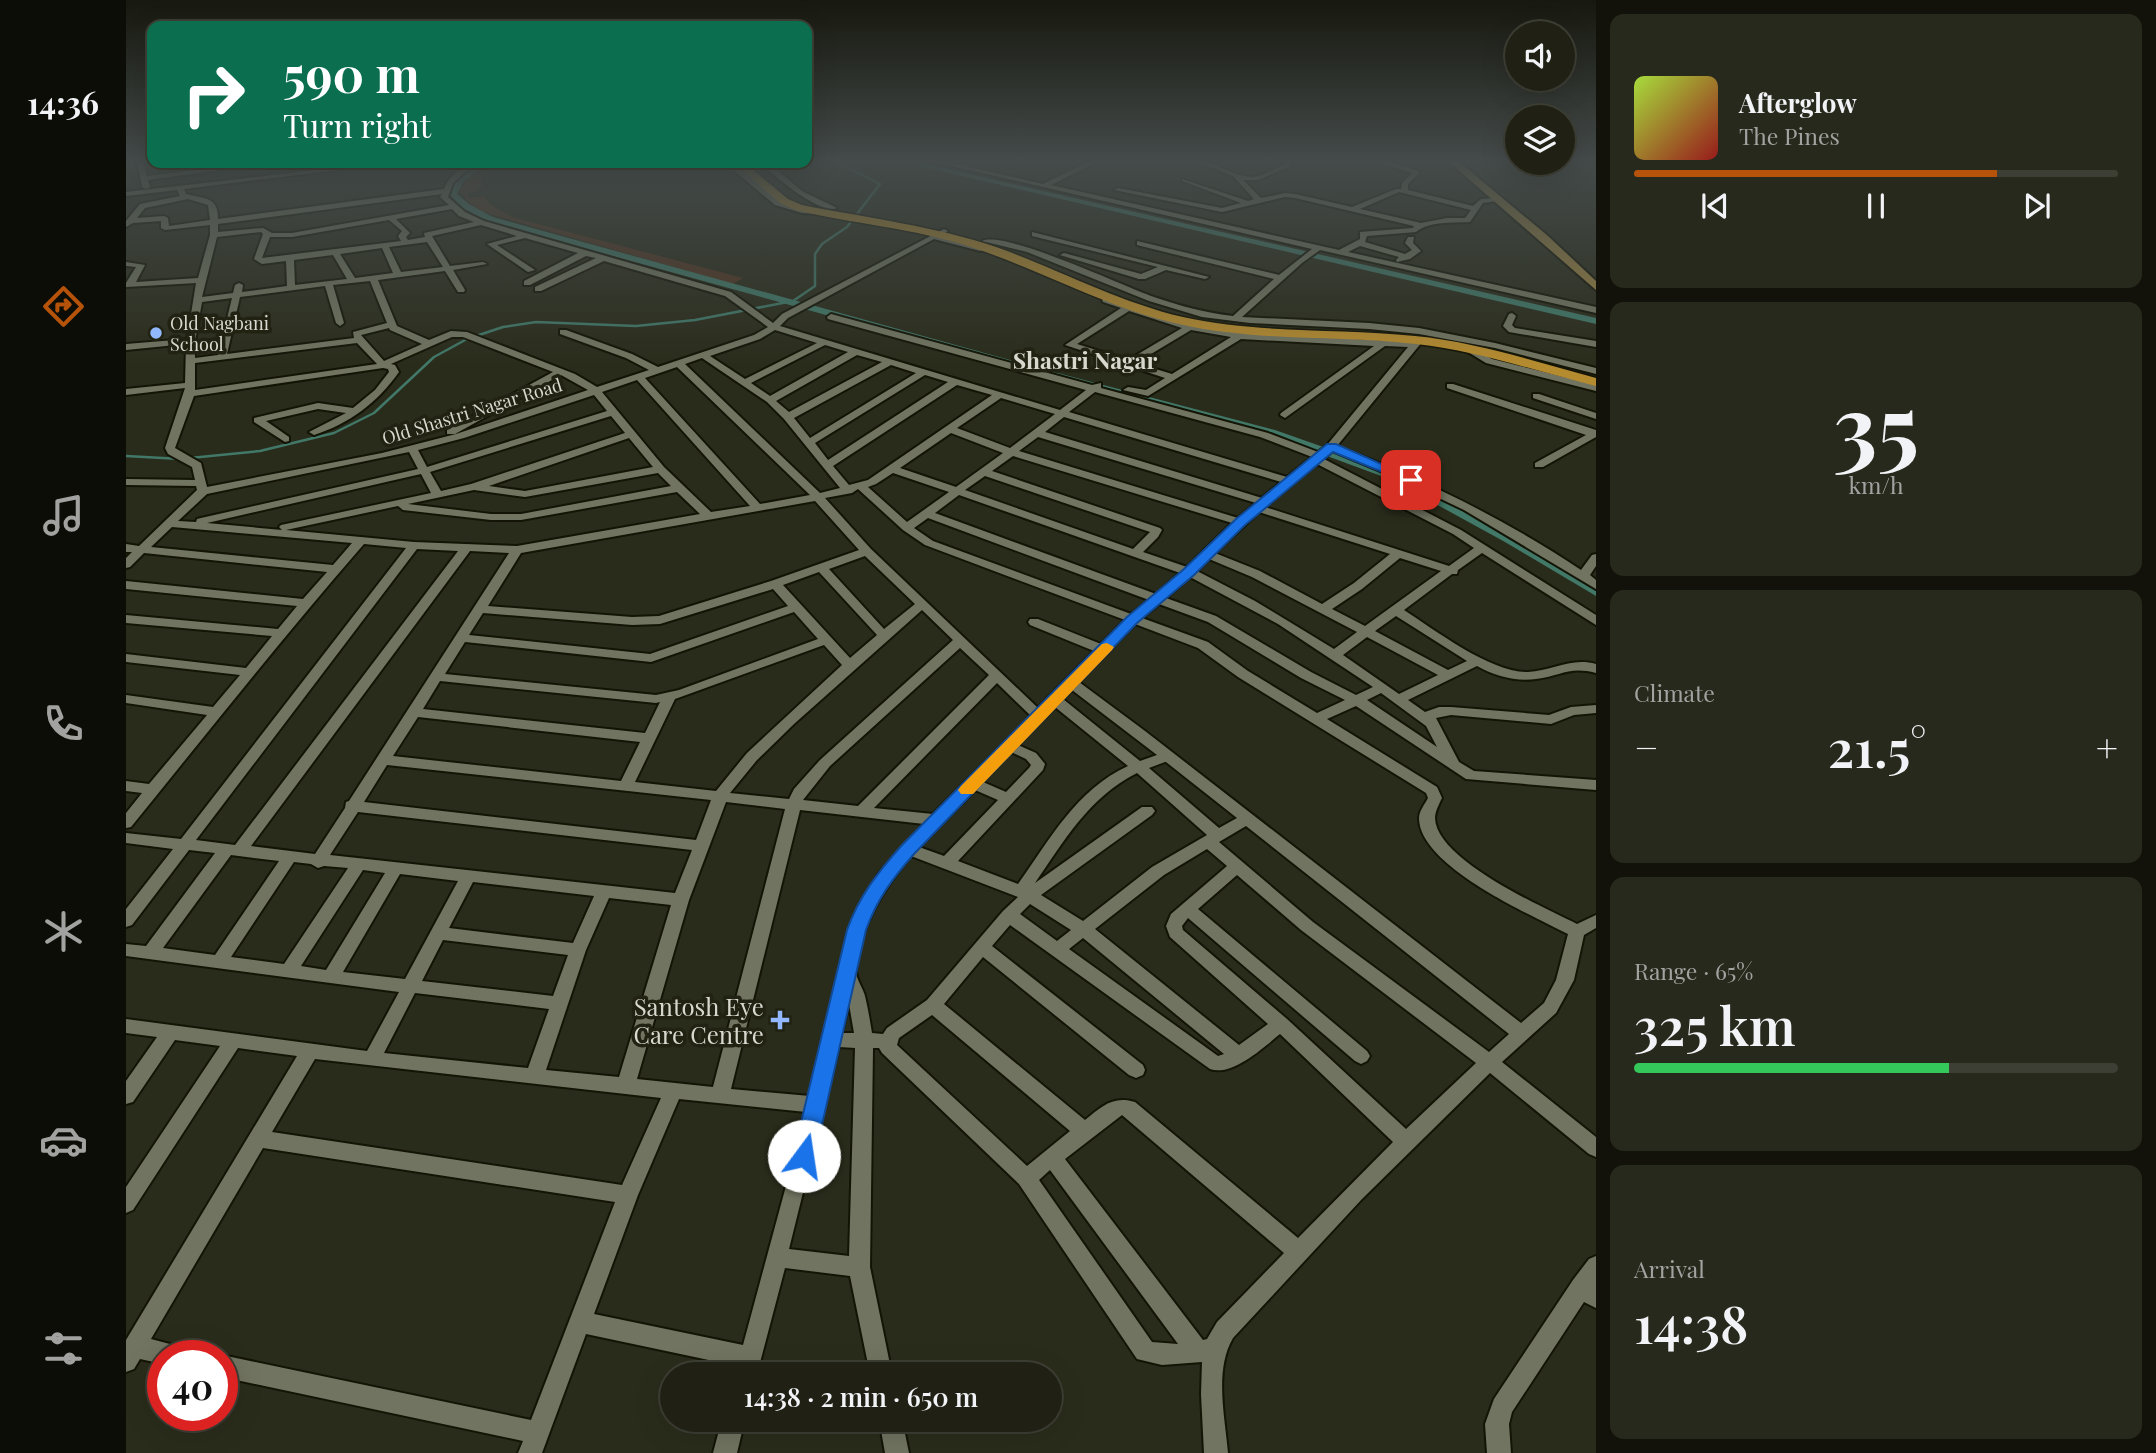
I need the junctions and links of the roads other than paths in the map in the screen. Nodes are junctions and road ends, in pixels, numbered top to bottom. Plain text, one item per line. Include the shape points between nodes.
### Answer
1 (214, 229) edge
2 (268, 229) edge
3 (331, 229) edge
4 (350, 229) edge
5 (404, 229) edge
6 (451, 229) edge
7 (503, 229) edge
8 (917, 229) edge
9 (1230, 229) edge
10 (1416, 229) edge
11 (1531, 229) edge
12 (1545, 229) edge
13 (267, 232) junction
14 (354, 233) dead end
15 (936, 233) junction
16 (1035, 234) dead end
17 (214, 235) junction
18 (526, 235) junction
19 (429, 239) junction
20 (1411, 239) dead end
21 (360, 241) dead end
22 (986, 241) junction
23 (406, 243) junction
24 (1140, 243) dead end
25 (1359, 243) junction
26 (1072, 244) junction
27 (385, 246) junction
28 (367, 248) junction
29 (1316, 250) junction
30 (1056, 252) junction
31 (336, 253) junction
32 (585, 253) junction
33 (1339, 253) junction
34 (1045, 257) junction
35 (1406, 257) junction
36 (603, 258) junction
37 (290, 260) junction
38 (126, 264) edge
39 (484, 264) dead end
40 (1391, 264) junction
41 (1166, 267) junction
42 (450, 269) junction
43 (531, 270) dead end
44 (1596, 274) edge
45 (398, 275) junction
46 (1205, 277) dead end
47 (373, 278) junction
48 (1280, 278) junction
49 (201, 280) junction
50 (352, 281) junction
51 (328, 284) junction
52 (527, 284) dead end
53 (128, 285) edge
54 (239, 285) dead end
55 (1596, 288) edge
56 (291, 289) junction
57 (538, 289) dead end
58 (461, 290) dead end
59 (235, 296) junction
60 (197, 300) junction
61 (1126, 309) junction
62 (1596, 310) edge
63 (834, 314) dead end
64 (1513, 316) dead end
65 (1235, 319) junction
66 (340, 323) dead end
67 (390, 325) junction
68 (774, 327) junction
69 (1190, 327) junction
70 (563, 332) dead end
71 (1239, 337) junction
72 (359, 340) junction
73 (225, 341) junction
74 (825, 342) junction
75 (1385, 342) junction
76 (1417, 342) junction
77 (191, 343) junction
78 (428, 343) junction
79 (1596, 344) edge
80 (126, 347) edge
81 (1471, 350) junction
82 (857, 351) junction
83 (222, 356) junction
84 (705, 356) junction
85 (192, 361) junction
86 (890, 362) junction
87 (680, 364) junction
88 (1128, 364) junction
89 (383, 365) junction
90 (658, 371) junction
91 (560, 372) junction
92 (924, 372) junction
93 (1596, 373) edge
94 (639, 377) junction
95 (1172, 377) junction
96 (745, 382) junction
97 (957, 382) junction
98 (1596, 382) edge
99 (1450, 386) dead end
100 (1095, 388) junction
101 (1596, 388) edge
102 (190, 390) junction
103 (596, 391) junction
104 (126, 392) edge
105 (999, 395) junction
106 (1536, 396) dead end
107 (770, 400) junction
108 (355, 411) junction
109 (614, 412) junction
110 (1063, 414) junction
111 (1284, 415) dead end
112 (1596, 416) edge
113 (788, 417) junction
114 (950, 429) junction
115 (1210, 429) dead end
116 (314, 432) dead end
117 (1037, 433) junction
118 (631, 434) junction
119 (1595, 434) edge
120 (285, 439) dead end
121 (810, 442) junction
122 (427, 446) junction
123 (412, 449) junction
124 (1011, 452) junction
125 (1324, 453) junction
126 (827, 465) junction
127 (1539, 465) dead end
128 (660, 469) junction
129 (893, 469) junction
130 (424, 472) junction
131 (984, 472) junction
132 (1288, 481) junction
133 (126, 482) edge
134 (202, 487) junction
135 (474, 487) junction
136 (862, 487) junction
137 (678, 488) junction
138 (848, 491) junction
139 (956, 491) junction
140 (438, 496) junction
141 (818, 497) junction
142 (389, 505) junction
143 (1261, 505) junction
144 (758, 508) junction
145 (926, 513) junction
146 (709, 517) junction
147 (1240, 522) junction
148 (168, 523) junction
149 (186, 525) junction
150 (907, 528) junction
151 (269, 530) junction
152 (362, 539) junction
153 (414, 545) junction
154 (126, 548) edge
155 (466, 548) junction
156 (1480, 548) junction
157 (140, 550) junction
158 (517, 550) junction
159 (867, 551) junction
160 (1135, 553) junction
161 (1399, 553) junction
162 (1208, 554) junction
163 (1596, 558) edge
164 (126, 564) edge
165 (821, 567) junction
166 (336, 569) junction
167 (1452, 571) junction
168 (1189, 572) junction
169 (1583, 576) junction
170 (775, 584) junction
171 (126, 585) edge
172 (1596, 585) edge
173 (1156, 598) junction
174 (306, 603) junction
175 (923, 603) junction
176 (797, 607) junction
177 (481, 609) junction
178 (1323, 609) junction
179 (1396, 611) junction
180 (126, 619) edge
181 (1132, 620) junction
182 (1596, 621) edge
183 (1034, 622) dead end
184 (282, 633) junction
185 (1367, 633) junction
186 (884, 636) junction
187 (462, 638) junction
188 (826, 640) junction
189 (961, 640) junction
190 (1104, 650) junction
191 (1333, 656) junction
192 (126, 658) edge
193 (1477, 661) junction
194 (849, 665) junction
195 (1596, 669) edge
196 (250, 672) junction
197 (1446, 674) junction
198 (997, 675) junction
199 (437, 677) junction
200 (1382, 688) junction
201 (1063, 690) junction
202 (668, 697) junction
203 (126, 699) edge
204 (1356, 699) junction
205 (1399, 699) junction
206 (1596, 709) edge
207 (218, 712) junction
208 (414, 712) junction
209 (1038, 715) junction
210 (1318, 718) junction
211 (1430, 723) junction
212 (649, 738) junction
213 (1009, 746) junction
214 (383, 760) junction
215 (1154, 761) junction
216 (1453, 765) junction
217 (973, 783) junction
218 (1596, 785) edge
219 (126, 786) edge
220 (626, 786) junction
221 (153, 790) junction
222 (720, 797) junction
223 (1008, 799) junction
224 (351, 806) junction
225 (793, 806) junction
226 (1147, 811) dead end
227 (860, 813) junction
228 (1246, 819) junction
229 (938, 820) junction
230 (126, 823) edge
231 (126, 838) edge
232 (1212, 838) junction
233 (183, 846) junction
234 (703, 846) junction
235 (908, 849) junction
236 (232, 851) junction
237 (289, 858) junction
238 (318, 862) junction
239 (947, 863) junction
240 (358, 865) junction
241 (1238, 865) junction
242 (395, 870) junction
243 (468, 876) junction
244 (604, 891) junction
245 (1025, 893) junction
246 (681, 900) junction
247 (1188, 909) junction
248 (1009, 915) junction
249 (1596, 920) edge
250 (126, 921) edge
251 (1083, 929) junction
252 (1577, 931) junction
253 (437, 933) junction
254 (984, 948) junction
255 (1058, 949) junction
256 (126, 950) edge
257 (578, 950) junction
258 (150, 953) junction
259 (219, 962) junction
260 (288, 972) junction
261 (847, 973) junction
262 (331, 977) junction
263 (407, 988) junction
264 (558, 1003) junction
265 (933, 1005) junction
266 (1281, 1024) junction
267 (126, 1026) edge
268 (171, 1032) junction
269 (1522, 1034) junction
270 (234, 1040) junction
271 (832, 1040) junction
272 (864, 1040) junction
273 (888, 1041) junction
274 (311, 1050) junction
275 (1238, 1055) junction
276 (1361, 1056) dead end
277 (372, 1059) junction
278 (1489, 1062) junction
279 (1136, 1070) dead end
280 (534, 1077) junction
281 (626, 1087) junction
282 (127, 1092) edge
283 (672, 1093) junction
284 (720, 1096) junction
285 (817, 1105) junction
286 (1085, 1132) junction
287 (260, 1139) junction
288 (1408, 1143) junction
289 (1596, 1148) edge
290 (1052, 1157) junction
291 (1026, 1178) junction
292 (628, 1195) junction
293 (126, 1204) edge
294 (1300, 1253) junction
295 (778, 1257) junction
296 (1596, 1266) edge
297 (859, 1267) junction
298 (1588, 1293) edge
299 (580, 1322) junction
300 (1206, 1351) junction
301 (130, 1354) edge
302 (733, 1362) edge
303 (749, 1362) edge
304 (879, 1362) edge
305 (238, 1370) edge
306 (731, 1432) edge
307 (893, 1432) edge
308 (534, 1443) edge
309 (725, 1453) edge
310 (897, 1453) edge
311 (1216, 1453) edge
312 (1499, 1453) edge

1 - 17 street
2 - 13 street
3 - 13 street via 292,235
4 - 14 street
5 - 23 street
6 - 19 street via 429,233
7 - 18 street
8 - 15 highway
9 - 29 street
10 - 25 street via 1363,234
11 - 55 main road
12 - 44 main road
13 - 17 street
13 - 37 street via 258,261
15 - 22 highway
15 - 61 street
15 - 68 street, Old Shastri Nagar Road via 791,311
15 - 76 highway via 998,251 1128,305 1180,320
16 - 26 street
17 - 49 street
18 - 32 street
18 - 43 street via 491,244
19 - 23 street
19 - 42 street
20 - 35 street via 1409,244 1417,251
21 - 28 street
22 - 34 street
22 - 93 highway via 1139,301 1203,319 1409,333
23 - 27 street
24 - 48 street
25 - 33 street
25 - 35 street
26 - 30 street
26 - 41 street
27 - 28 street
27 - 45 street
28 - 31 street
29 - 33 street
29 - 48 street
30 - 34 street
30 - 41 street via 1139,277
31 - 37 street
31 - 50 street
32 - 36 street
32 - 52 street
33 - 40 street
34 - 65 street via 1167,304
35 - 40 street
36 - 57 street
36 - 68 street via 721,292
37 - 56 street
38 - 53 street via 141,265
39 - 42 street
40 - 62 street
41 - 46 street
42 - 45 street
42 - 58 street
45 - 47 street
47 - 50 street
47 - 67 street
48 - 65 street
49 - 53 street
49 - 60 street
50 - 51 street
51 - 56 street
51 - 66 street
54 - 59 street
56 - 59 street
59 - 60 street
59 - 73 street
60 - 77 street
61 - 69 street
61 - 88 street via 1070,345
63 - 100 street
64 - 79 street via 1510,329
65 - 93 street via 1416,330
67 - 72 street via 356,334
67 - 78 street
68 - 74 street
68 - 84 street, Old Shastri Nagar Road
69 - 71 street
69 - 88 street
70 - 90 street
71 - 75 street
71 - 95 street
72 - 83 street
72 - 89 street
73 - 77 street
73 - 83 street
74 - 82 street
74 - 96 street
75 - 76 street
75 - 111 street
76 - 81 highway
76 - 125 street
77 - 80 street
77 - 85 street
78 - 89 street
78 - 91 street via 464,334
81 - 98 highway
81 - 101 street via 1489,361
82 - 86 street
82 - 107 street
83 - 85 street
84 - 87 street, Old Shastri Nagar Road
84 - 96 street
85 - 102 street
86 - 92 street
86 - 113 street
87 - 90 street, Old Shastri Nagar Road
87 - 141 street
88 - 95 street
89 - 102 street
89 - 108 street via 392,368 393,375
90 - 94 street, Old Shastri Nagar Road
91 - 103 street
91 - 122 street
92 - 97 street
92 - 121 street
94 - 103 street, Old Shastri Nagar Road
94 - 144 street
95 - 100 street via 1144,394
96 - 107 street
97 - 105 street
97 - 126 street
99 - 119 street
100 - 110 street
100 - 115 street
100 - 125 street
102 - 104 street
102 - 134 street via 170,448 197,466
103 - 109 street
103 - 122 street, Old Shastri Nagar Road
105 - 110 street
105 - 114 street
106 - 112 street
107 - 113 street
108 - 116 street
108 - 120 street via 317,406 258,420
109 - 118 street
109 - 130 street
110 - 117 street
110 - 132 street
113 - 121 street
114 - 124 street
114 - 129 street
117 - 124 street
117 - 143 street
118 - 128 street
118 - 135 street
119 - 127 street
121 - 126 street
122 - 123 street, Old Shastri Nagar Road
123 - 130 street
123 - 134 street, Old Shastri Nagar Road
124 - 131 street
124 - 147 street
125 - 132 street
125 - 156 street
125 - 169 street via 1374,463 1449,498
126 - 138 street
128 - 135 street via 525,494
128 - 137 street
129 - 136 street
129 - 139 street
130 - 140 street
130 - 149 street
131 - 139 street
131 - 160 street via 1156,530
132 - 143 street
133 - 134 street, Old Shastri Nagar Road
134 - 148 street
135 - 140 street
136 - 138 street
136 - 150 street
137 - 142 street via 521,517
137 - 146 street
138 - 141 street
139 - 145 street
139 - 160 street
140 - 142 street
141 - 144 street
141 - 159 street
142 - 151 street
143 - 147 street
143 - 161 street
144 - 146 street
145 - 150 street
145 - 173 street
146 - 158 street
147 - 162 street
148 - 149 street
148 - 157 street
149 - 151 street
150 - 181 street via 941,548
151 - 152 street
152 - 153 street
152 - 166 street
153 - 155 street
153 - 233 street
154 - 157 street
155 - 158 street
155 - 236 street
156 - 167 street
156 - 182 street
157 - 164 street
157 - 166 street
158 - 177 street
159 - 165 street
159 - 175 street
160 - 168 street
161 - 167 street
161 - 178 street
162 - 168 street
162 - 178 street
163 - 169 street
165 - 170 street
165 - 186 street
166 - 174 street
167 - 179 street
168 - 173 street
168 - 191 street via 1238,594
169 - 172 street
170 - 176 street
170 - 177 street via 647,621
171 - 174 street
173 - 181 street
173 - 204 street via 1228,627 1298,671
174 - 184 street
175 - 186 street
175 - 189 street
176 - 187 street via 651,658
176 - 188 street
177 - 187 street
178 - 185 street
179 - 185 street
179 - 193 street
180 - 184 street
181 - 190 street
181 - 210 street via 1203,645
183 - 190 street
184 - 196 street
185 - 191 street
185 - 197 street
186 - 194 street
187 - 199 street
188 - 194 street
188 - 202 street
189 - 198 street
189 - 225 street via 825,763
190 - 201 street
191 - 200 street
192 - 196 street
193 - 195 street via 1518,676 1580,663
193 - 197 street
194 - 222 street via 746,762
196 - 207 street
197 - 205 street
198 - 209 street
198 - 227 street
199 - 202 street via 645,699
199 - 208 street
200 - 204 street
200 - 205 street
201 - 209 street
201 - 215 street
201 - 215 street
202 - 212 street
203 - 207 street
204 - 210 street
204 - 216 street
205 - 211 street
206 - 211 street via 1571,711 1551,720 1439,711 1428,716
207 - 221 street
208 - 212 street
208 - 214 street
209 - 213 street
210 - 252 street via 1432,790 1435,798 1428,823 1442,848 1464,870
211 - 216 street
212 - 220 street
213 - 217 street
213 - 223 street via 1038,764
214 - 220 street
214 - 224 street
215 - 228 street
215 - 232 street
215 - 245 street via 1100,790 1079,812
216 - 218 street via 1480,778
217 - 223 street
217 - 229 street
219 - 221 street
220 - 222 street
221 - 230 street
222 - 225 street
222 - 234 street
223 - 239 street
224 - 234 street
224 - 238 street
225 - 227 street
225 - 284 street
226 - 245 street
227 - 229 street
228 - 232 street
228 - 269 street
229 - 235 street
231 - 233 street
232 - 241 street
232 - 251 street
233 - 236 street
233 - 250 street
234 - 246 street
235 - 239 street
235 - 261 street via 864,907
236 - 237 street
236 - 258 street
237 - 238 street
237 - 259 street
238 - 240 street
239 - 245 street
240 - 242 street
240 - 260 street
241 - 247 street
241 - 278 street via 1307,926
242 - 243 street
242 - 262 street
243 - 244 street
243 - 253 street
244 - 246 street
244 - 257 street
245 - 248 street
245 - 251 street
246 - 281 street
247 - 266 street via 1177,918 1176,933
247 - 276 street
248 - 254 street
248 - 255 street
249 - 252 street
251 - 255 street
251 - 275 street
252 - 269 street via 1559,996
253 - 257 street
253 - 263 street
254 - 265 street
254 - 279 street
255 - 275 street via 1208,1060 1226,1063
256 - 258 street
257 - 264 street
258 - 259 street
259 - 260 street
260 - 262 street
261 - 271 street
261 - 272 street via 856,994
262 - 263 street
263 - 264 street
263 - 277 street
264 - 280 street
265 - 273 street
265 - 286 street
266 - 275 street
266 - 288 street
267 - 268 street
268 - 270 street
268 - 282 street
269 - 278 street
270 - 274 street
270 - 293 street
271 - 272 street
271 - 285 street
272 - 273 street
272 - 297 street
273 - 291 street via 888,1048
274 - 277 street
274 - 287 street
277 - 280 street
278 - 288 street
278 - 289 street
280 - 281 street
281 - 283 street
283 - 284 street
283 - 292 street
284 - 285 street
285 - 295 street
286 - 290 street
286 - 294 street via 1109,1112 1120,1106 1128,1108
287 - 292 street
287 - 301 street
288 - 294 street
290 - 291 street
290 - 300 street
291 - 300 street via 1145,1351 1158,1355
292 - 299 street
294 - 300 street
295 - 297 street
295 - 303 street
296 - 298 street
297 - 304 street
298 - 312 street via 1502,1407 1497,1424
299 - 302 street
299 - 308 street
300 - 311 street
305 - 308 street
306 - 309 street
307 - 310 street

